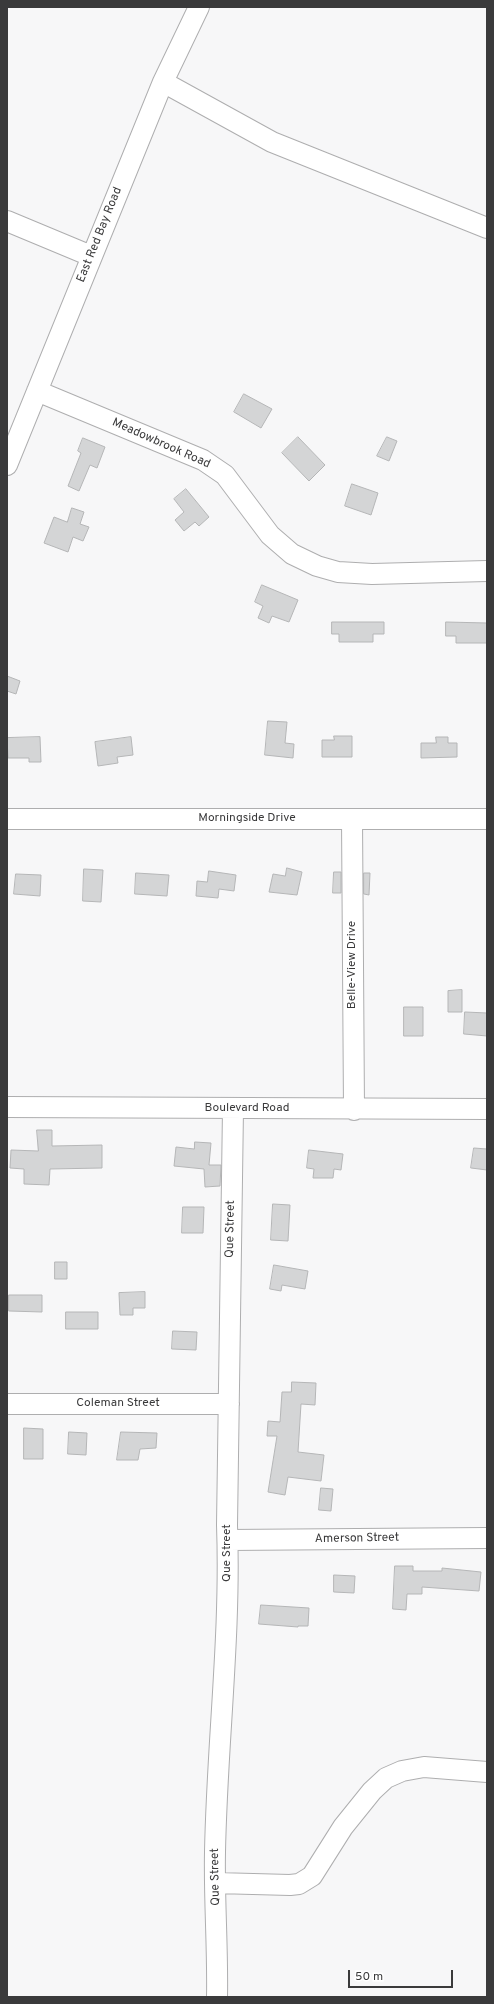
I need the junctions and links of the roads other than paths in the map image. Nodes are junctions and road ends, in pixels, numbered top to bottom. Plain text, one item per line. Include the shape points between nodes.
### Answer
1 (199, 7) edge
2 (163, 82) junction
3 (7, 221) edge
4 (487, 228) edge
5 (91, 256) junction
6 (37, 391) junction
7 (7, 465) edge
8 (487, 571) edge
9 (7, 819) edge
10 (352, 819) junction
11 (487, 819) edge
12 (7, 1107) edge
13 (233, 1109) junction
14 (487, 1109) edge
15 (354, 1110) junction
16 (7, 1404) edge
17 (229, 1404) junction
18 (487, 1538) edge
19 (228, 1540) junction
20 (487, 1772) edge
21 (216, 1883) junction
22 (217, 1997) edge

1 - 2 street, East Red Bay Road
2 - 4 street via 272,142
2 - 5 street, East Red Bay Road
3 - 5 street
5 - 6 street, East Red Bay Road
6 - 7 street, East Red Bay Road
6 - 8 street, Meadowbrook Road via 178,449 215,468 225,475 270,536 304,561 338,572 372,574
9 - 10 street, Morningside Drive
10 - 11 street, Morningside Drive
10 - 15 street, Belle-View Drive
12 - 13 street, Boulevard Road
13 - 15 street, Boulevard Road
13 - 17 street, Que Street
14 - 15 street, Boulevard Road
16 - 17 street, Coleman Street
17 - 19 street, Que Street
18 - 19 street, Amerson Street
19 - 21 street, Que Street via 226,1646 215,1852
20 - 21 street via 424,1767 402,1771 386,1778 372,1791 343,1827 307,1881 290,1885
21 - 22 street, Que Street

